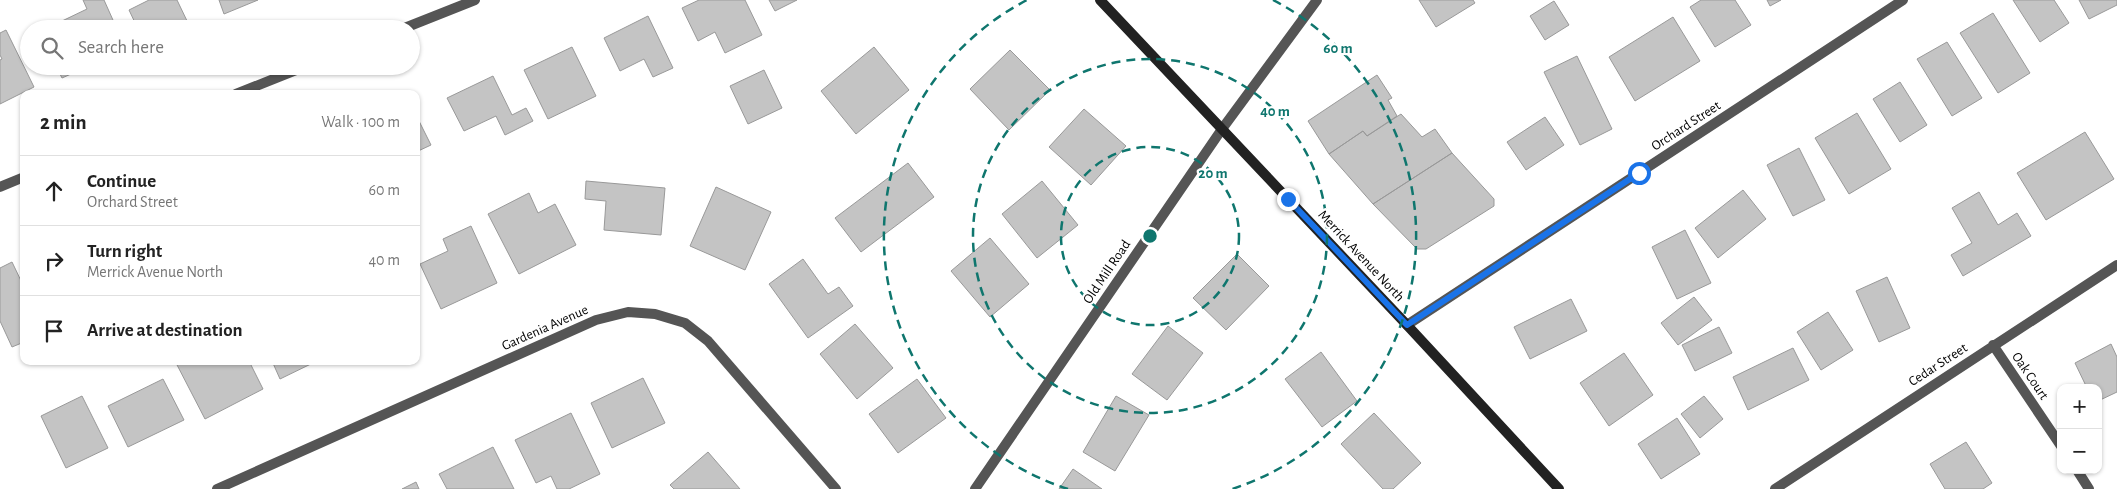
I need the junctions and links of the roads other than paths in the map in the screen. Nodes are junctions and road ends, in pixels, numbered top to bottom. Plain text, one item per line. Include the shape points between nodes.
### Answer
1 (475, 0) edge
2 (1100, 0) edge
3 (1317, 0) edge
4 (1903, 0) edge
5 (420, 22) edge
6 (284, 75) edge
7 (246, 90) edge
8 (1222, 129) junction
9 (20, 179) edge
10 (0, 187) edge
11 (2117, 265) edge
12 (1407, 325) junction
13 (1993, 345) junction
14 (2057, 440) edge
15 (2080, 474) edge
16 (216, 489) edge
17 (836, 489) edge
18 (975, 489) edge
19 (1559, 489) edge
20 (1776, 489) edge
21 (2089, 489) edge

1 - 5 street
2 - 8 main road, Merrick Avenue North
3 - 8 street, Old Mill Road
4 - 12 street, Orchard Street
6 - 7 street
8 - 12 main road, Merrick Avenue North
8 - 18 street, Old Mill Road
9 - 10 street
11 - 13 street, Cedar Street
12 - 19 main road, Merrick Avenue North
13 - 14 street, Oak Court
13 - 20 street, Cedar Street
15 - 21 street
16 - 17 street, Gardenia Avenue via 596,320 628,312 655,314 685,323 708,341

